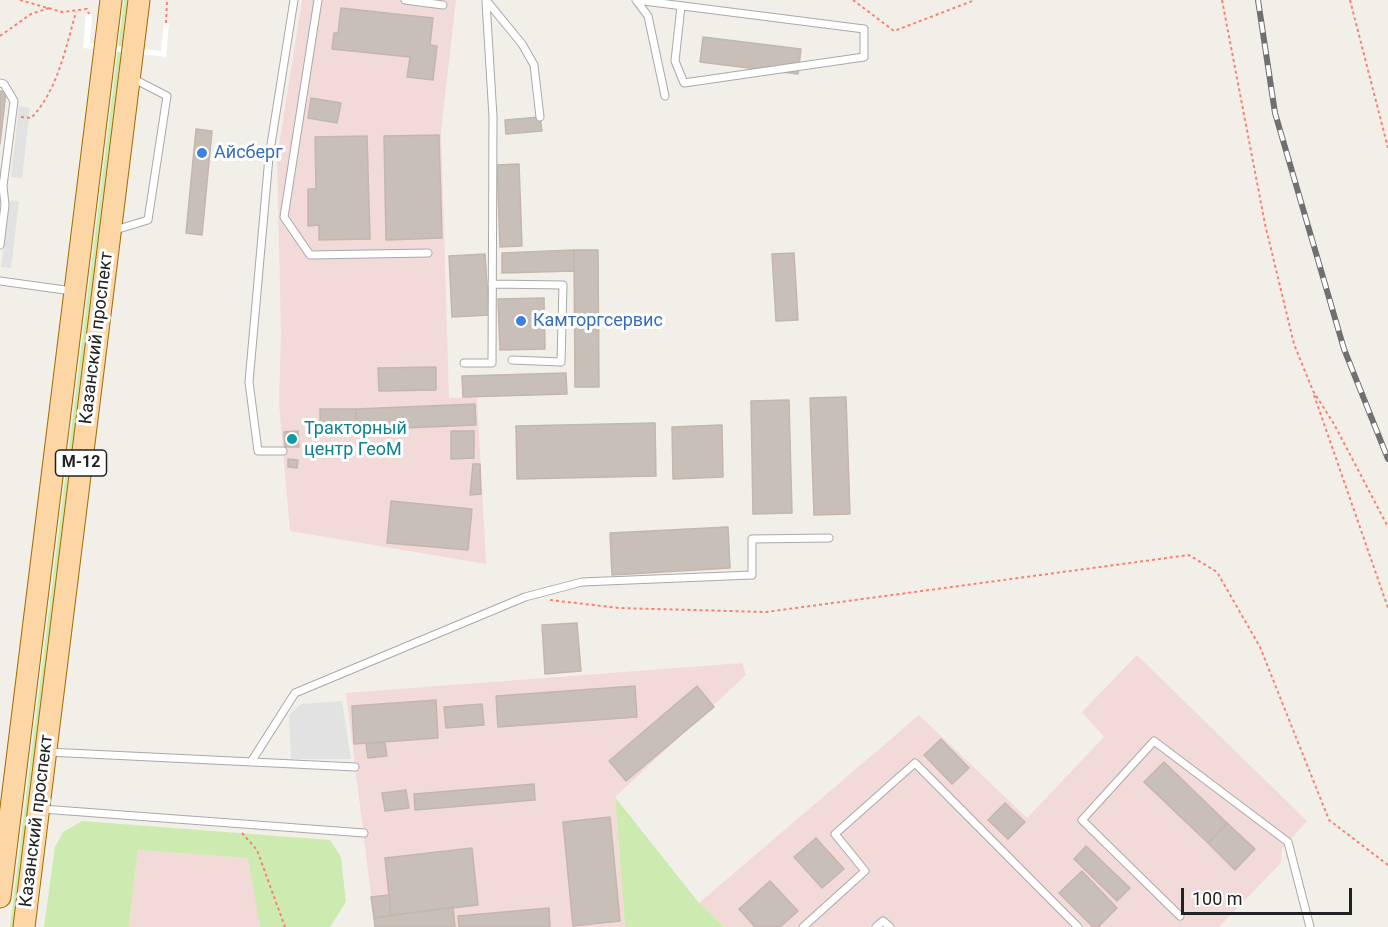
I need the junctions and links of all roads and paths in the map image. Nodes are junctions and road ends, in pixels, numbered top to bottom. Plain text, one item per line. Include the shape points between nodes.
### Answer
1 (20, 0) edge
2 (111, 0) edge
3 (139, 0) edge
4 (167, 0) edge
5 (294, 0) edge
6 (318, 0) edge
7 (405, 0) edge
8 (486, 0) edge
9 (636, 0) edge
10 (853, 0) edge
11 (975, 0) edge
12 (1222, 0) edge
13 (1350, 0) edge
14 (443, 5) dead end
15 (681, 6) junction
16 (49, 8) junction
17 (76, 12) junction
18 (89, 14) dead end
19 (166, 23) dead end
20 (0, 36) edge
21 (129, 76) junction
22 (0, 83) edge
23 (665, 96) dead end
24 (540, 117) dead end
25 (31, 118) dead end
26 (1388, 148) edge
27 (2, 185) edge
28 (110, 232) junction
29 (0, 245) edge
30 (428, 253) dead end
31 (0, 281) edge
32 (492, 284) junction
33 (75, 292) junction
34 (512, 360) dead end
35 (464, 363) dead end
36 (1313, 391) junction
37 (283, 451) dead end
38 (1388, 527) edge
39 (830, 538) dead end
40 (525, 597) junction
41 (1388, 608) edge
42 (46, 752) junction
43 (250, 762) junction
44 (355, 766) dead end
45 (39, 809) junction
46 (234, 824) junction
47 (364, 833) dead end
48 (1388, 865) edge
49 (0, 897) edge
50 (1180, 916) dead end
51 (24, 927) edge
52 (285, 927) edge
53 (802, 927) edge
54 (876, 927) edge
55 (890, 927) edge
56 (1078, 927) edge
57 (1310, 927) edge

1 - 16 path
2 - 33 main road, Казанский проспект / М-12
3 - 21 main road, Казанский проспект / М-12
4 - 19 path
5 - 37 lane via 269,157 249,382 258,451
6 - 30 lane via 284,217 310,255
7 - 14 lane
8 - 24 lane via 534,65
8 - 32 lane via 493,119
9 - 15 lane
9 - 23 lane via 648,16
10 - 11 path via 894,31
12 - 36 path via 1265,224 1294,344
13 - 26 path
15 - 15 lane via 864,29 864,57 684,83 675,61
16 - 17 path
16 - 20 path via 31,14
17 - 18 path via 87,9
17 - 25 path via 61,63 39,110
21 - 28 main road, Казанский проспект / М-12
21 - 28 lane via 167,96 148,220
22 - 27 lane via 14,101
27 - 29 lane via 5,205
28 - 42 main road, Казанский проспект / М-12
31 - 33 lane
32 - 34 lane via 562,285 561,362
32 - 35 lane via 492,363
33 - 49 main road, Казанский проспект / М-12
36 - 38 path
36 - 41 path
39 - 40 lane via 752,539 752,575 582,582
40 - 43 lane via 295,693
40 - 48 path via 619,608 766,612 1189,555 1217,572 1260,647 1329,820
42 - 43 lane
42 - 45 main road, Казанский проспект / М-12
43 - 44 lane
45 - 46 lane
45 - 51 main road, Казанский проспект / М-12
46 - 47 lane
46 - 52 path via 257,850
50 - 57 lane via 1082,820 1154,741 1288,842
53 - 56 lane via 865,871 835,834 915,763
54 - 55 lane via 884,921

